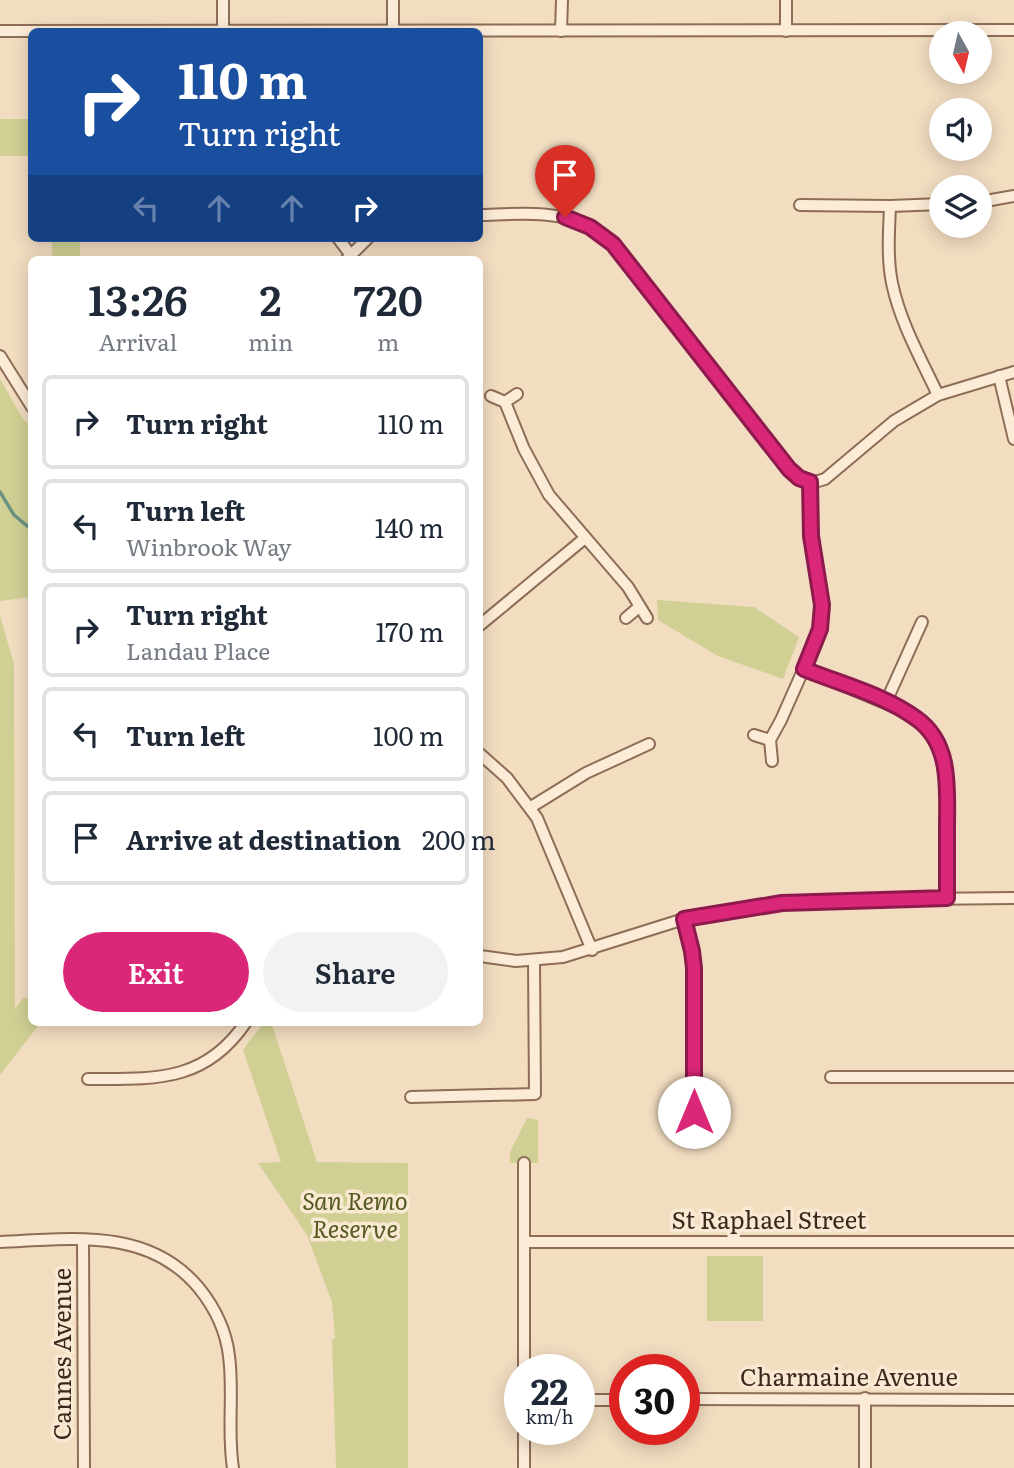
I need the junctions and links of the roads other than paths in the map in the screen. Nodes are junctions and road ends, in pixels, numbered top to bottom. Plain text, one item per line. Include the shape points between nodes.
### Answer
1 (223, 0) edge
2 (393, 0) edge
3 (562, 0) edge
4 (786, 0) edge
5 (223, 28) edge
6 (393, 28) edge
7 (1014, 30) edge
8 (0, 31) edge
9 (28, 31) edge
10 (483, 31) edge
11 (561, 31) junction
12 (786, 31) junction
13 (1014, 196) edge
14 (992, 200) edge
15 (929, 204) edge
16 (800, 205) dead end
17 (890, 206) junction
18 (483, 215) edge
19 (364, 242) edge
20 (350, 256) edge
21 (0, 356) edge
22 (1014, 372) edge
23 (999, 376) junction
24 (517, 394) dead end
25 (938, 395) junction
26 (491, 396) dead end
27 (28, 401) edge
28 (505, 402) junction
29 (1014, 439) edge
30 (810, 482) junction
31 (585, 538) junction
32 (639, 607) junction
33 (626, 618) dead end
34 (647, 618) dead end
35 (922, 622) dead end
36 (483, 623) edge
37 (804, 669) junction
38 (886, 702) junction
39 (754, 734) dead end
40 (770, 740) junction
41 (649, 744) dead end
42 (483, 757) edge
43 (772, 761) dead end
44 (531, 807) junction
45 (947, 898) junction
46 (1014, 898) edge
47 (684, 919) junction
48 (592, 950) junction
49 (483, 956) edge
50 (534, 961) junction
51 (243, 1026) edge
52 (831, 1077) dead end
53 (1014, 1077) edge
54 (88, 1079) dead end
55 (411, 1097) dead end
56 (694, 1112) dead end
57 (524, 1163) dead end
58 (83, 1240) junction
59 (0, 1241) edge
60 (524, 1242) junction
61 (1014, 1242) edge
62 (524, 1354) edge
63 (865, 1398) junction
64 (700, 1399) edge
65 (1014, 1400) edge
66 (524, 1445) edge
67 (84, 1468) edge
68 (233, 1468) edge
69 (524, 1468) edge
70 (865, 1468) edge

1 - 5 street
2 - 6 street
3 - 11 street
4 - 12 street
7 - 12 street
8 - 9 street
10 - 11 street
11 - 12 street
13 - 14 street
15 - 17 street
16 - 17 street
17 - 25 street via 892,283
18 - 30 street via 565,217 590,227 613,244 789,469
19 - 20 street
21 - 27 street
22 - 23 street
23 - 25 street
23 - 29 street
24 - 28 street
25 - 30 street via 894,421 825,479
26 - 28 street
28 - 31 street via 540,480
30 - 37 street via 811,536 822,605 820,629
31 - 32 street via 628,587
31 - 36 street
32 - 33 street
32 - 34 street
35 - 38 street
37 - 38 street
37 - 40 street
38 - 45 street via 917,718 940,748 947,792
39 - 40 street
40 - 43 street
41 - 44 street via 586,773
42 - 44 street
44 - 48 street
45 - 46 street
45 - 47 street via 782,903
47 - 48 street
47 - 56 street via 694,968
48 - 50 street
49 - 50 street
50 - 55 street via 535,1094
51 - 54 street via 221,1051 187,1072 154,1078
52 - 53 street
57 - 60 street
58 - 59 street
58 - 67 street, Cannes Avenue
58 - 68 street via 136,1245 163,1256 188,1274 209,1300 223,1328 229,1356
60 - 61 street, St Raphael Street
60 - 62 street
63 - 64 street, Charmaine Avenue
63 - 65 street, Charmaine Avenue
63 - 70 street
66 - 69 street

